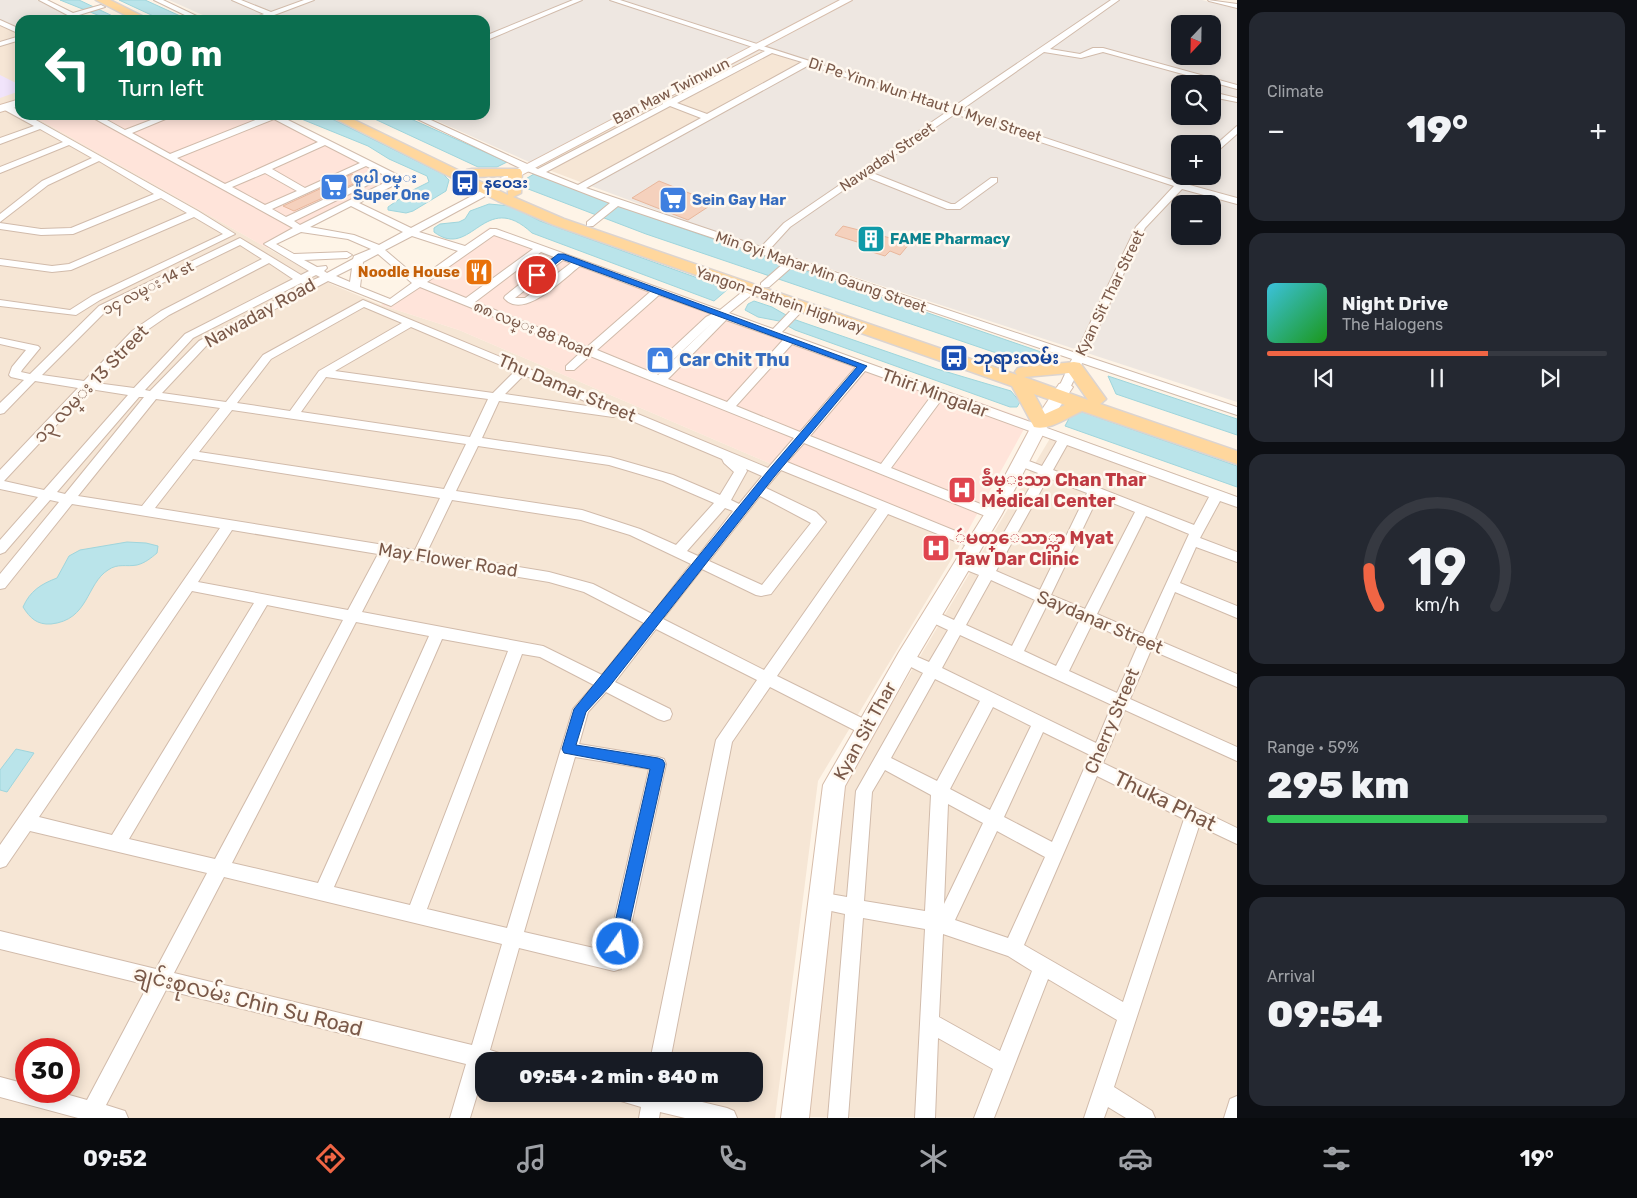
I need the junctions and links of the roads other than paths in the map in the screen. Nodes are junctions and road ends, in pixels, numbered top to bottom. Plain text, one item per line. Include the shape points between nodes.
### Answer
1 (42, 0) edge
2 (88, 0) edge
3 (157, 0) edge
4 (235, 0) edge
5 (310, 0) edge
6 (579, 0) edge
7 (614, 0) edge
8 (847, 0) edge
9 (1116, 0) edge
10 (1211, 0) edge
11 (100, 5) edge
12 (1237, 6) edge
13 (270, 14) joint
14 (76, 15) edge
15 (80, 15) edge
16 (120, 15) edge
17 (129, 15) edge
18 (190, 15) edge
19 (0, 22) edge
20 (15, 30) edge
21 (490, 37) edge
22 (15, 40) edge
23 (0, 44) edge
24 (758, 46) junction
25 (772, 50) junction
26 (1044, 50) junction
27 (808, 62) junction
28 (1237, 87) edge
29 (1221, 96) edge
30 (656, 99) junction
31 (1237, 100) edge
32 (15, 104) edge
33 (670, 104) junction
34 (3, 108) edge
35 (956, 110) junction
36 (15, 114) edge
37 (707, 117) junction
38 (28, 120) edge
39 (101, 120) edge
40 (159, 120) edge
41 (271, 120) edge
42 (284, 120) edge
43 (345, 120) edge
44 (363, 120) edge
45 (423, 120) edge
46 (40, 126) junction
47 (1237, 129) edge
48 (125, 133) junction
49 (0, 141) edge
50 (69, 142) junction
51 (325, 142) junction
52 (1221, 144) edge
53 (99, 158) junction
54 (173, 158) junction
55 (366, 163) junction
56 (265, 169) junction
57 (0, 170) edge
58 (520, 170) junction
59 (539, 172) junction
60 (864, 173) junction
61 (373, 180) dead end
62 (994, 180) dead end
63 (1171, 182) edge
64 (484, 183) junction
65 (1180, 185) joint
66 (225, 187) junction
67 (579, 188) junction
68 (304, 191) junction
69 (514, 193) junction
70 (161, 194) junction
71 (1237, 201) edge
72 (352, 203) junction
73 (616, 203) junction
74 (265, 208) junction
75 (195, 213) junction
76 (0, 219) edge
77 (594, 220) junction
78 (286, 221) junction
79 (0, 226) edge
80 (301, 229) junction
81 (404, 230) junction
82 (493, 231) joint
83 (373, 246) junction
84 (540, 248) junction
85 (467, 250) junction
86 (762, 252) junction
87 (353, 256) junction
88 (561, 256) junction
89 (292, 257) junction
90 (270, 259) junction
91 (0, 262) edge
92 (579, 262) junction
93 (789, 263) junction
94 (321, 273) junction
95 (305, 282) junction
96 (419, 284) junction
97 (763, 284) junction
98 (354, 288) junction
99 (657, 291) junction
100 (0, 303) edge
101 (467, 303) junction
102 (796, 312) junction
103 (722, 314) junction
104 (411, 323) junction
105 (778, 330) junction
106 (790, 340) junction
107 (0, 342) edge
108 (688, 347) junction
109 (589, 352) junction
110 (1077, 363) junction
111 (863, 366) junction
112 (570, 368) dead end
113 (523, 370) junction
114 (323, 373) junction
115 (32, 376) junction
116 (649, 376) junction
117 (1021, 377) junction
118 (660, 380) junction
119 (88, 384) junction
120 (1062, 392) junction
121 (136, 393) junction
122 (939, 394) junction
123 (153, 396) junction
124 (495, 398) junction
125 (1089, 401) junction
126 (230, 406) junction
127 (728, 408) junction
128 (0, 410) edge
129 (1237, 411) edge
130 (293, 415) junction
131 (631, 416) junction
132 (1040, 427) junction
133 (801, 437) junction
134 (1064, 439) junction
135 (474, 442) junction
136 (1237, 447) edge
137 (717, 452) junction
138 (192, 455) junction
139 (1237, 458) edge
140 (1021, 462) junction
141 (775, 469) junction
142 (883, 470) junction
143 (1046, 472) junction
144 (0, 478) edge
145 (0, 485) edge
146 (758, 490) junction
147 (1095, 491) junction
148 (450, 494) junction
149 (48, 495) junction
150 (1216, 495) junction
151 (68, 499) junction
152 (723, 502) junction
153 (1237, 502) edge
154 (884, 508) junction
155 (1143, 509) junction
156 (742, 510) junction
157 (146, 512) junction
158 (993, 514) junction
159 (229, 525) junction
160 (1194, 535) junction
161 (975, 544) junction
162 (0, 550) edge
163 (387, 550) junction
164 (679, 551) junction
165 (419, 555) junction
166 (1237, 557) edge
167 (701, 561) junction
168 (964, 563) junction
169 (988, 574) junction
170 (0, 584) edge
171 (188, 585) junction
172 (1171, 585) junction
173 (1044, 598) junction
174 (263, 600) junction
175 (1237, 612) edge
176 (932, 616) junction
177 (352, 617) junction
178 (1089, 617) junction
179 (653, 621) junction
180 (957, 627) junction
181 (438, 632) junction
182 (1145, 641) junction
183 (517, 646) junction
184 (1016, 653) junction
185 (906, 658) junction
186 (932, 670) junction
187 (1060, 673) junction
188 (768, 678) junction
189 (1237, 681) edge
190 (604, 684) junction
191 (990, 698) junction
192 (1122, 701) junction
193 (664, 714) dead end
194 (1040, 723) junction
195 (866, 728) junction
196 (568, 749) junction
197 (1237, 754) edge
198 (1096, 759) junction
199 (881, 760) junction
200 (940, 791) junction
201 (1194, 815) junction
202 (994, 820) junction
203 (26, 822) junction
204 (1237, 836) edge
205 (116, 844) junction
206 (1055, 853) junction
207 (0, 860) edge
208 (219, 870) junction
209 (322, 894) junction
210 (819, 901) junction
211 (854, 907) junction
212 (415, 916) junction
213 (939, 923) junction
214 (513, 939) junction
215 (0, 940) edge
216 (1013, 949) junction
217 (1042, 967) junction
218 (161, 980) junction
219 (1127, 1015) junction
220 (930, 1022) junction
221 (489, 1052) edge
222 (662, 1052) edge
223 (475, 1056) edge
224 (1003, 1064) junction
225 (475, 1085) edge
226 (0, 1087) edge
227 (1102, 1092) junction
228 (652, 1104) edge
229 (1237, 1106) edge
230 (90, 1115) edge
231 (118, 1118) edge
232 (460, 1118) edge
233 (727, 1118) edge
234 (795, 1118) edge
235 (838, 1118) edge
236 (925, 1118) edge
237 (984, 1118) edge
238 (1094, 1118) edge
239 (1146, 1118) edge
240 (1234, 1118) edge

1 - 14 street
2 - 11 main road
3 - 18 street
4 - 13 street
5 - 13 street
6 - 21 street
7 - 24 street, Di Pe Yinn Wun Htaut U Myel Street
8 - 24 street, Ban Maw Twinwun
9 - 26 street, Nawaday Street
10 - 12 street
11 - 15 street
11 - 16 main road
11 - 17 main road
19 - 20 street
22 - 23 street
24 - 25 street, Di Pe Yinn Wun Htaut U Myel Street
24 - 30 street, Ban Maw Twinwun
25 - 27 street, Di Pe Yinn Wun Htaut U Myel Street
25 - 33 street
26 - 28 street via 1081,56 1103,50
26 - 35 street, Nawaday Street
27 - 35 street, Di Pe Yinn Wun Htaut U Myel Street
27 - 37 street
29 - 31 street
30 - 33 street
30 - 58 street, Ban Maw Twinwun
32 - 34 street
33 - 37 street
33 - 59 street
34 - 36 street
35 - 60 street, Nawaday Street
35 - 63 street, Di Pe Yinn Wun Htaut U Myel Street
37 - 67 street
38 - 46 street
39 - 48 street, ၈၈ လမ္း 88 Road
40 - 48 street
41 - 54 street
42 - 51 street
43 - 64 main road, Yangon-Pathein Highway
44 - 64 main road, Yangon-Pathein Highway
45 - 58 street, Min Gyi Mahar Min Gaung Street
46 - 49 street
46 - 50 street
47 - 52 street
48 - 54 street, ၈၈ လမ္း 88 Road
50 - 53 street
50 - 57 street
51 - 55 street
51 - 56 street
53 - 70 street
53 - 76 street via 46,183
54 - 66 street, ၈၈ လမ္း 88 Road
55 - 68 street
55 - 72 street via 399,179
56 - 66 street
56 - 68 street
58 - 59 street, Min Gyi Mahar Min Gaung Street
58 - 64 main road
58 - 64 street, Ban Maw Twinwun
58 - 69 main road
59 - 67 street, Min Gyi Mahar Min Gaung Street
60 - 62 street via 950,207 957,207
60 - 86 street, Nawaday Street via 787,225
61 - 78 street
64 - 69 main road, Yangon-Pathein Highway
64 - 81 street, Nawaday Road
64 - 97 main road, Yangon-Pathein Highway via 559,222
65 - 71 street, Di Pe Yinn Wun Htaut U Myel Street
65 - 110 street, Kyan Sit Thar Street via 1141,227
66 - 74 street, ၈၈ လမ္း 88 Road
67 - 73 street, Min Gyi Mahar Min Gaung Street
68 - 74 street
69 - 77 main road, Yangon-Pathein Highway
70 - 75 street
70 - 79 street via 73,231 41,232
72 - 80 street
72 - 81 street
73 - 77 street
73 - 86 street, Min Gyi Mahar Min Gaung Street
74 - 78 street, ၈၈ လမ္း 88 Road
75 - 91 street via 71,267 52,269
75 - 100 street via 230,234 96,298 72,313
77 - 97 main road, Yangon-Pathein Highway
78 - 80 street, ၈၈ လမ္း 88 Road
80 - 83 street, ၈၈ လမ္း 88 Road via 336,233
80 - 89 street via 269,244
81 - 83 street, Nawaday Road
81 - 85 street via 442,245
82 - 84 street, Thiri Mingalar
82 - 85 street
83 - 87 street, Nawaday Road
83 - 96 street, ၈၈ လမ္း 88 Road via 406,278
84 - 88 street, Thiri Mingalar
84 - 101 street
85 - 96 street
86 - 93 street, Min Gyi Mahar Min Gaung Street
87 - 89 street
87 - 94 street, Nawaday Road
87 - 98 street
88 - 92 street, Thiri Mingalar
88 - 92 street via 510,298 520,303 529,300
89 - 94 street
90 - 95 street
90 - 115 street, ၁၄ လမ္း 14 st via 240,241 103,308
90 - 119 street, ၁၃ လမ္း 13 Street via 165,313 136,333
92 - 99 street, Thiri Mingalar
93 - 97 street
93 - 110 street, Min Gyi Mahar Min Gaung Street
94 - 95 street, Nawaday Road
94 - 98 street
95 - 121 street, Nawaday Road via 189,336
95 - 123 street, Nawaday Road via 203,343
96 - 98 street via 391,303
96 - 101 street, ၈၈ လမ္း 88 Road
97 - 102 main road, Yangon-Pathein Highway
97 - 103 street
97 - 117 main road, Yangon-Pathein Highway
99 - 103 street, Thiri Mingalar
99 - 109 street
101 - 109 street, ၈၈ လမ္း 88 Road
102 - 105 street
102 - 117 main road, Yangon-Pathein Highway
103 - 105 street, Thiri Mingalar
103 - 108 street via 720,322
104 - 113 street, Thu Damar Street
104 - 114 street
104 - 126 street, Thu Damar Street via 363,303 267,357
105 - 106 street, Thiri Mingalar
106 - 111 street, Thiri Mingalar
106 - 127 street
107 - 115 street via 34,348 14,372 15,375
108 - 116 street
108 - 118 street
109 - 112 street
109 - 116 street, ၈၈ လမ္း 88 Road
110 - 117 main road
110 - 120 street
110 - 125 main road
110 - 129 street, Min Gyi Mahar Min Gaung Street
111 - 122 street, Thiri Mingalar
111 - 133 street
113 - 124 street
113 - 131 street, Thu Damar Street
114 - 124 street
114 - 130 street
115 - 119 street
115 - 128 street, ၁၄ လမ္း 14 st
116 - 118 street, ၈၈ လမ္း 88 Road
117 - 120 main road, Yangon-Pathein Highway
117 - 132 main road
118 - 127 street, ၈၈ လမ္း 88 Road
119 - 121 street
119 - 144 street, ၁၃ လမ္း 13 Street
120 - 125 main road, Yangon-Pathein Highway
120 - 132 street, Kyan Sit Thar
121 - 123 street
121 - 149 street, Nawaday Road
122 - 132 street, Thiri Mingalar
122 - 142 street
123 - 126 street
123 - 151 street, Nawaday Road
124 - 131 street
124 - 135 street
125 - 132 main road
125 - 136 main road, Yangon-Pathein Highway
125 - 139 main road, Yangon-Pathein Highway
126 - 130 street
126 - 138 street
127 - 133 street, ၈၈ လမ္း 88 Road
130 - 135 street
131 - 137 street, Thu Damar Street
132 - 134 street, Thiri Mingalar
132 - 140 street, Kyan Sit Thar
133 - 141 street
133 - 142 street, ၈၈ လမ္း 88 Road
134 - 143 street
134 - 150 street, Thiri Mingalar
135 - 148 street
135 - 152 street via 610,461 668,478
137 - 141 street, Thu Damar Street
137 - 152 street via 741,470
138 - 148 street
138 - 157 street
140 - 143 street
140 - 158 street, Kyan Sit Thar
141 - 146 street
141 - 154 street, Thu Damar Street
142 - 158 street, ၈၈ လမ္း 88 Road
143 - 147 street
143 - 169 street
145 - 149 street, May Flower Road
146 - 156 street
146 - 167 street via 819,522 766,590 754,589
147 - 155 street
147 - 173 street
148 - 164 street via 582,515 635,532
148 - 165 street
149 - 151 street, May Flower Road
149 - 162 street, Nawaday Road
150 - 153 street, Thiri Mingalar
150 - 160 street, Cherry Street
151 - 157 street, May Flower Road
151 - 170 street, Nawaday Road
152 - 156 street
152 - 164 street
154 - 161 street, Thu Damar Street
154 - 188 street
155 - 160 street
155 - 178 street
156 - 167 street
157 - 159 street, May Flower Road
158 - 161 street, Kyan Sit Thar
159 - 163 street, May Flower Road
159 - 171 street
160 - 166 street
160 - 172 street, Cherry Street
161 - 168 street, Kyan Sit Thar
163 - 165 street, May Flower Road
163 - 177 street
164 - 167 street
165 - 179 street, May Flower Road via 549,577 588,588
167 - 179 street
168 - 169 street, Saydanar Street
168 - 176 street, Kyan Sit Thar
169 - 173 street, Saydanar Street
169 - 180 street
171 - 174 street
171 - 203 street
172 - 175 street
172 - 182 street, Cherry Street
173 - 178 street, Saydanar Street
173 - 184 street
174 - 177 street
174 - 205 street
176 - 180 street
176 - 185 street, Kyan Sit Thar
177 - 181 street
177 - 208 street
178 - 182 street, Saydanar Street
178 - 187 street
179 - 188 street, May Flower Road
179 - 190 street
180 - 184 street
180 - 186 street
181 - 183 street
181 - 209 street
182 - 189 street, Saydanar Street
182 - 192 street, Cherry Street
183 - 190 street via 544,652
183 - 212 street
184 - 187 street
185 - 186 street, Thuka Phat
185 - 195 street, Kyan Sit Thar
186 - 191 street, Thuka Phat
186 - 199 street
187 - 192 street
188 - 195 street, May Flower Road
188 - 222 street via 724,740
190 - 193 street
190 - 196 street via 581,709
191 - 194 street, Thuka Phat
191 - 200 street
192 - 197 street
192 - 198 street, Cherry Street
194 - 198 street, Thuka Phat
194 - 202 street
195 - 210 street, Kyan Sit Thar via 834,785
196 - 214 street
196 - 214 street via 658,764 614,962
198 - 201 street, Thuka Phat
198 - 206 street, Cherry Street
199 - 200 street
199 - 211 street via 864,790
200 - 202 street
200 - 213 street
201 - 204 street, Thuka Phat
201 - 219 street
202 - 206 street
202 - 213 street
203 - 205 street
203 - 207 street
205 - 208 street
206 - 216 street, Cherry Street
208 - 209 street
208 - 218 street
209 - 212 street
210 - 211 street
210 - 234 street, Kyan Sit Thar
211 - 213 street
211 - 235 street
212 - 214 street
213 - 216 street
213 - 220 street
214 - 221 street
215 - 218 street, ချင်းစုလမ်း Chin Su Road
216 - 217 street
217 - 219 street
217 - 224 street
218 - 223 street, ချင်းစုလမ်း Chin Su Road
218 - 230 street
219 - 227 street
220 - 224 street
220 - 236 street
224 - 237 street
225 - 232 street
226 - 230 street
227 - 238 street
227 - 239 street
228 - 233 street
229 - 240 street
230 - 231 street

